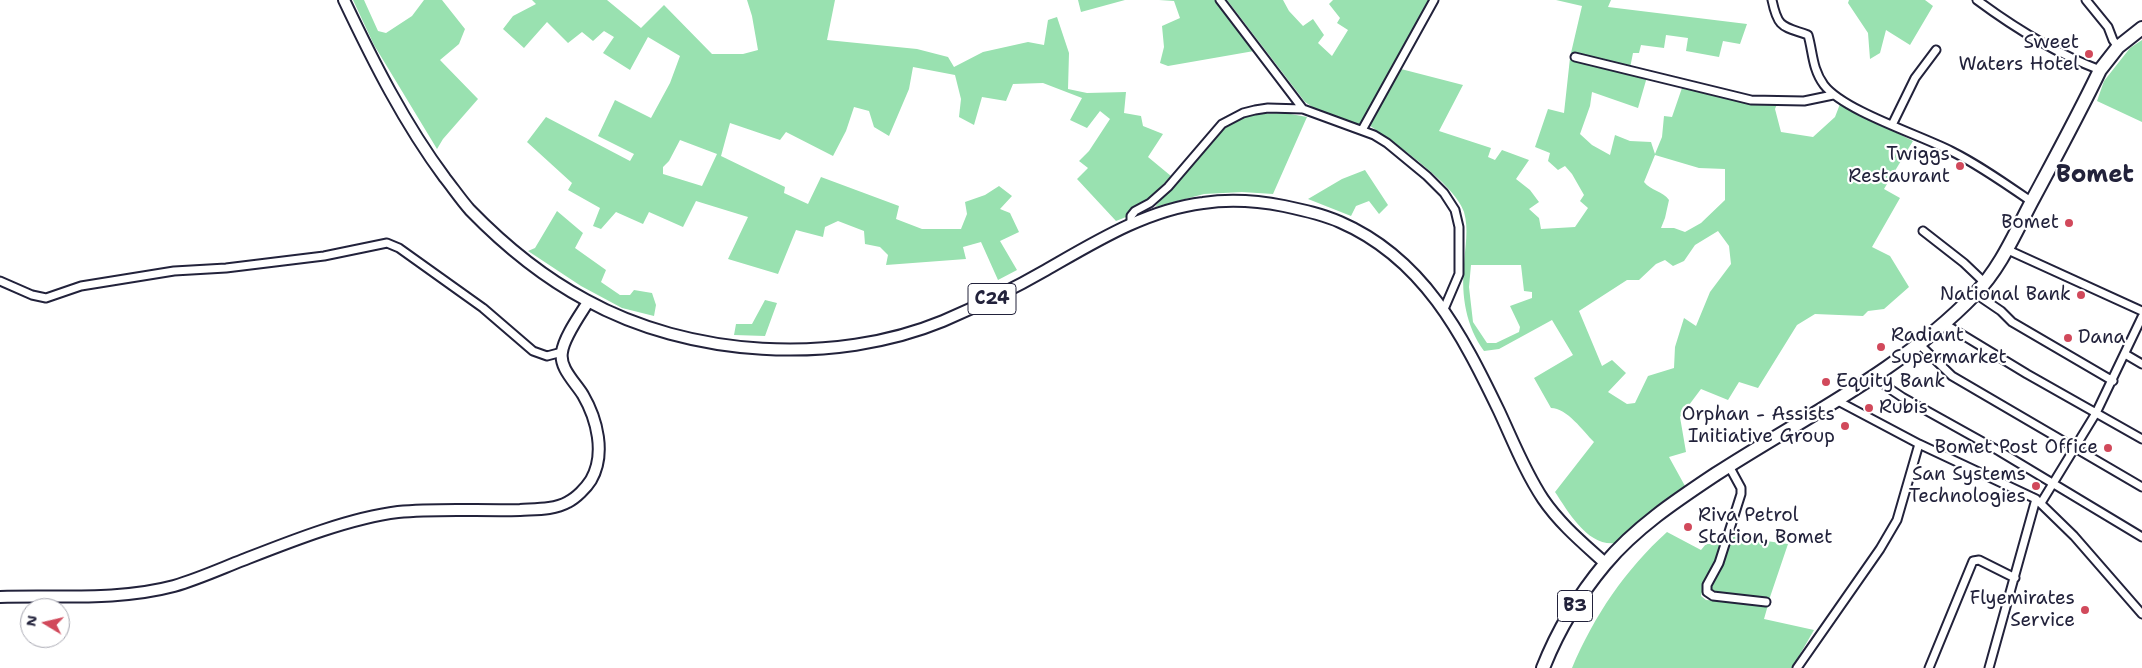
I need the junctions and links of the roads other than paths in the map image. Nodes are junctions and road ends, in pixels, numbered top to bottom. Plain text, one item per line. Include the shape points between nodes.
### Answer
1 (344, 0) edge
2 (1220, 0) edge
3 (1434, 0) edge
4 (1772, 0) edge
5 (1977, 0) edge
6 (2086, 0) edge
7 (2142, 28) edge
8 (2118, 47) junction
9 (1936, 50) dead end
10 (1574, 57) dead end
11 (2100, 70) junction
12 (1833, 95) junction
13 (1303, 110) junction
14 (1892, 125) junction
15 (1362, 130) junction
16 (2032, 202) junction
17 (1131, 225) junction
18 (1923, 231) dead end
19 (2008, 250) junction
20 (0, 281) edge
21 (1985, 283) junction
22 (1976, 294) junction
23 (588, 302) junction
24 (1444, 310) junction
25 (2142, 312) edge
26 (2142, 317) edge
27 (1942, 323) junction
28 (1919, 344) junction
29 (562, 352) junction
30 (2125, 354) junction
31 (2142, 364) edge
32 (1876, 375) junction
33 (2113, 381) junction
34 (1836, 400) junction
35 (2096, 413) junction
36 (2142, 439) edge
37 (1919, 444) junction
38 (2076, 449) junction
39 (1729, 466) junction
40 (2052, 484) junction
41 (2142, 487) edge
42 (2039, 501) junction
43 (2142, 537) edge
44 (1606, 563) junction
45 (2015, 578) junction
46 (0, 597) edge
47 (1766, 602) dead end
48 (2142, 614) edge
49 (1543, 668) edge
50 (1797, 668) edge
51 (1930, 668) edge
52 (1989, 668) edge

1 - 23 main road, C24 via 412,129 468,208 533,266
2 - 13 street
3 - 15 street
4 - 12 street via 1776,16 1783,26 1808,35 1814,66
5 - 11 street via 2030,37
6 - 8 street via 2108,26
7 - 8 highway
8 - 11 highway
9 - 14 street via 1915,78
10 - 12 street via 1751,100 1804,101
11 - 16 highway
12 - 14 street
13 - 15 street
13 - 17 street via 1255,110 1222,124 1168,187 1150,203 1134,210
14 - 16 street via 1953,152
15 - 24 street via 1387,143 1427,176 1455,210 1459,228 1459,274
16 - 19 highway
17 - 23 main road, C24 via 941,322 886,339 855,344 774,350 722,344 656,329
17 - 24 main road, C24 via 1202,203 1265,203 1321,215 1345,224 1384,247 1425,285
18 - 21 street
19 - 21 highway
19 - 25 street
20 - 29 street via 46,298 81,286 174,271 324,256 387,243 399,248 483,308 533,351 547,356
21 - 22 highway
22 - 27 highway
22 - 33 street via 2012,322
23 - 29 main road
24 - 44 main road, C24 via 1465,343 1541,496 1570,531
26 - 30 street
27 - 28 highway
27 - 35 street
28 - 32 highway
28 - 38 street via 1952,376
29 - 46 main road via 565,369 593,416 598,445 598,461 591,479 567,503 540,509 437,509 386,514 311,536 194,580 143,592
30 - 31 street
30 - 33 street
32 - 34 highway
32 - 40 street via 1902,397
33 - 35 street
34 - 37 street
34 - 39 highway
35 - 36 street
35 - 38 street
37 - 42 street
37 - 50 street via 1897,520
38 - 40 street
38 - 41 street
39 - 44 highway, B3 via 1666,508
39 - 47 street via 1742,494 1707,592 1713,596
40 - 42 street
40 - 43 street
42 - 45 street
42 - 48 street
44 - 49 highway, B3 via 1559,631
45 - 51 street via 1973,561
45 - 52 street

